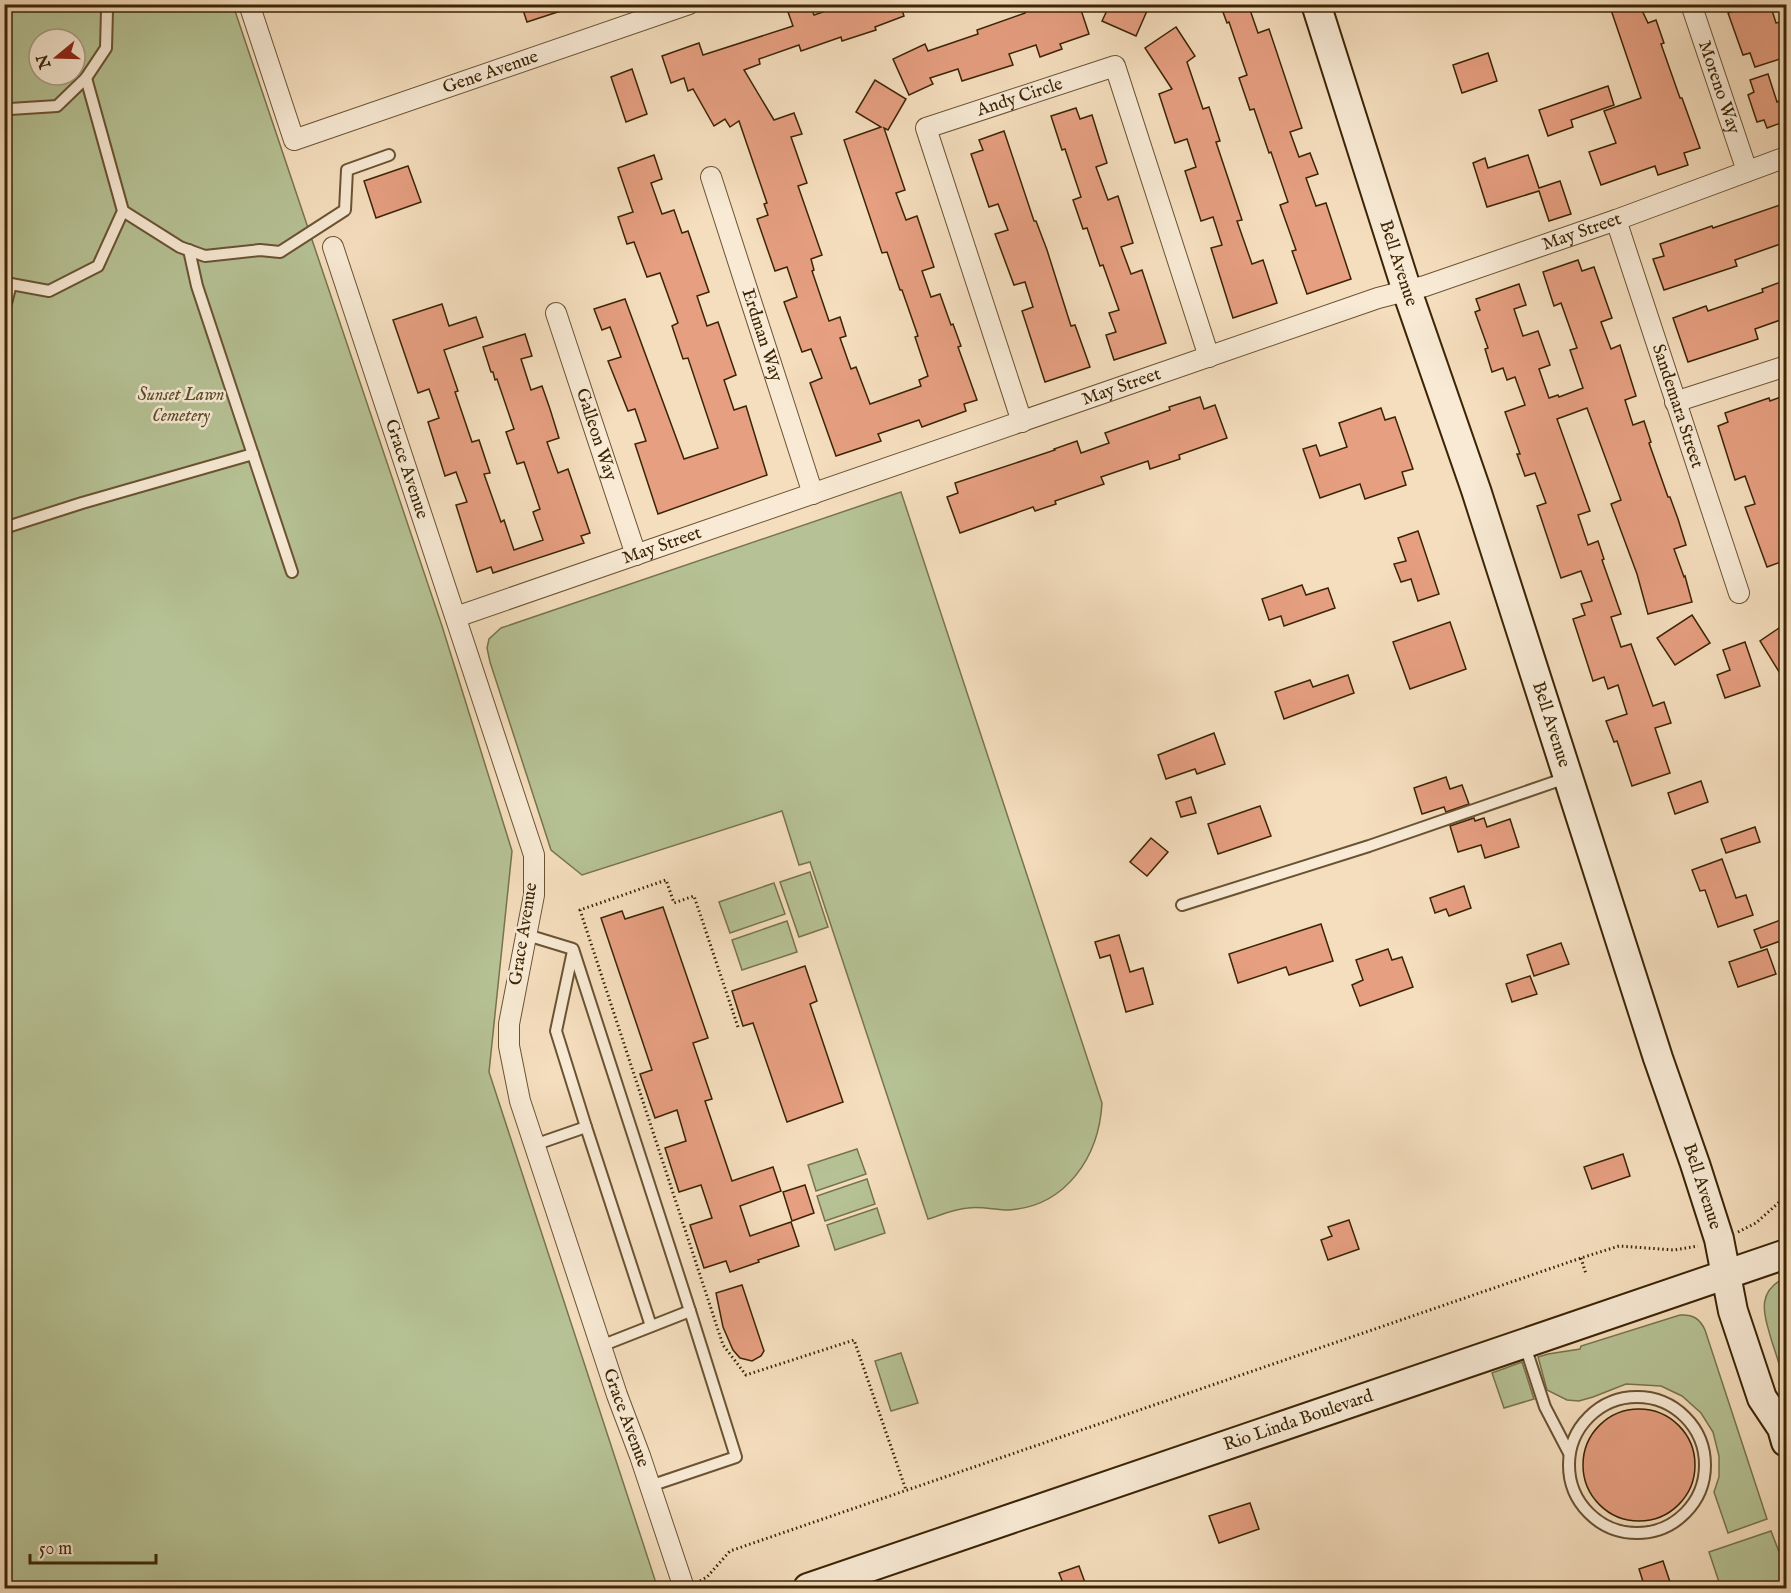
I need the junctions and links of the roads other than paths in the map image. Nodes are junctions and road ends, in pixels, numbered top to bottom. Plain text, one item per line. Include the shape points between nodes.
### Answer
1 (105, 4) edge
2 (249, 4) edge
3 (689, 4) edge
4 (1316, 4) edge
5 (1691, 4) edge
6 (87, 76) edge
7 (87, 82) edge
8 (77, 87) edge
9 (4, 106) edge
10 (389, 155) dead end
11 (1786, 158) edge
12 (1747, 171) junction
13 (711, 177) dead end
14 (123, 211) junction
15 (1616, 220) junction
16 (333, 247) dead end
17 (189, 250) junction
18 (8, 282) edge
19 (1407, 291) junction
20 (4, 311) edge
21 (556, 313) dead end
22 (1209, 357) junction
23 (1786, 366) edge
24 (1675, 402) junction
25 (1022, 422) junction
26 (253, 454) junction
27 (813, 494) junction
28 (4, 528) edge
29 (636, 555) junction
30 (292, 572) dead end
31 (1738, 593) dead end
32 (456, 617) junction
33 (1567, 778) junction
34 (1182, 905) dead end
35 (527, 935) junction
36 (573, 949) junction
37 (586, 1127) junction
38 (534, 1145) junction
39 (1786, 1254) edge
40 (1725, 1275) junction
41 (690, 1311) junction
42 (651, 1326) junction
43 (1524, 1344) junction
44 (601, 1346) junction
45 (1786, 1442) edge
46 (1569, 1453) junction
47 (650, 1486) junction
48 (684, 1588) edge
49 (808, 1588) edge

1 - 6 lane via 106,48
2 - 3 street, Gene Avenue via 294,140
4 - 19 main road, Bell Avenue
5 - 12 street, Moreno Way
7 - 14 lane
8 - 9 lane via 57,106
10 - 17 lane via 347,170 345,210 280,252 260,250 206,256
11 - 12 street, May Street
12 - 15 street, May Street
13 - 27 street, Erdman Way
14 - 17 lane
14 - 18 lane via 98,266 49,291
15 - 19 street, May Street
15 - 24 street, Sandemara Street
16 - 32 street, Grace Avenue
17 - 26 lane via 196,286
18 - 20 lane
19 - 22 street, May Street
19 - 33 main road, Bell Avenue via 1476,490
21 - 29 street, Galleon Way
22 - 25 street, May Street
22 - 25 street, Andy Circle via 1115,66 926,128
23 - 24 street
24 - 31 street, Sandemara Street
25 - 27 street, May Street
26 - 28 lane
26 - 30 lane
27 - 29 street, May Street
29 - 32 street, May Street
32 - 35 street, Grace Avenue via 534,855 534,895
33 - 34 lane
33 - 40 main road, Bell Avenue via 1719,1239
35 - 36 lane
35 - 38 street, Grace Avenue via 508,1024 508,1046
36 - 37 lane via 556,1031
36 - 41 lane
37 - 38 lane
37 - 42 lane
38 - 44 street, Grace Avenue
39 - 40 main road, Rio Linda Boulevard
40 - 43 main road, Rio Linda Boulevard
40 - 45 main road, Bell Avenue via 1762,1398 1782,1428
41 - 42 lane
41 - 47 lane via 736,1457
42 - 44 lane
43 - 46 lane via 1545,1407
43 - 49 main road, Rio Linda Boulevard
44 - 47 street, Grace Avenue
46 - 46 lane via 1570,1480 1580,1504 1600,1523 1625,1533 1652,1532 1676,1522 1694,1502 1704,1477 1704,1450 1693,1426 1673,1407 1649,1397 1622,1398 1597,1409 1579,1428
47 - 48 street, Grace Avenue

